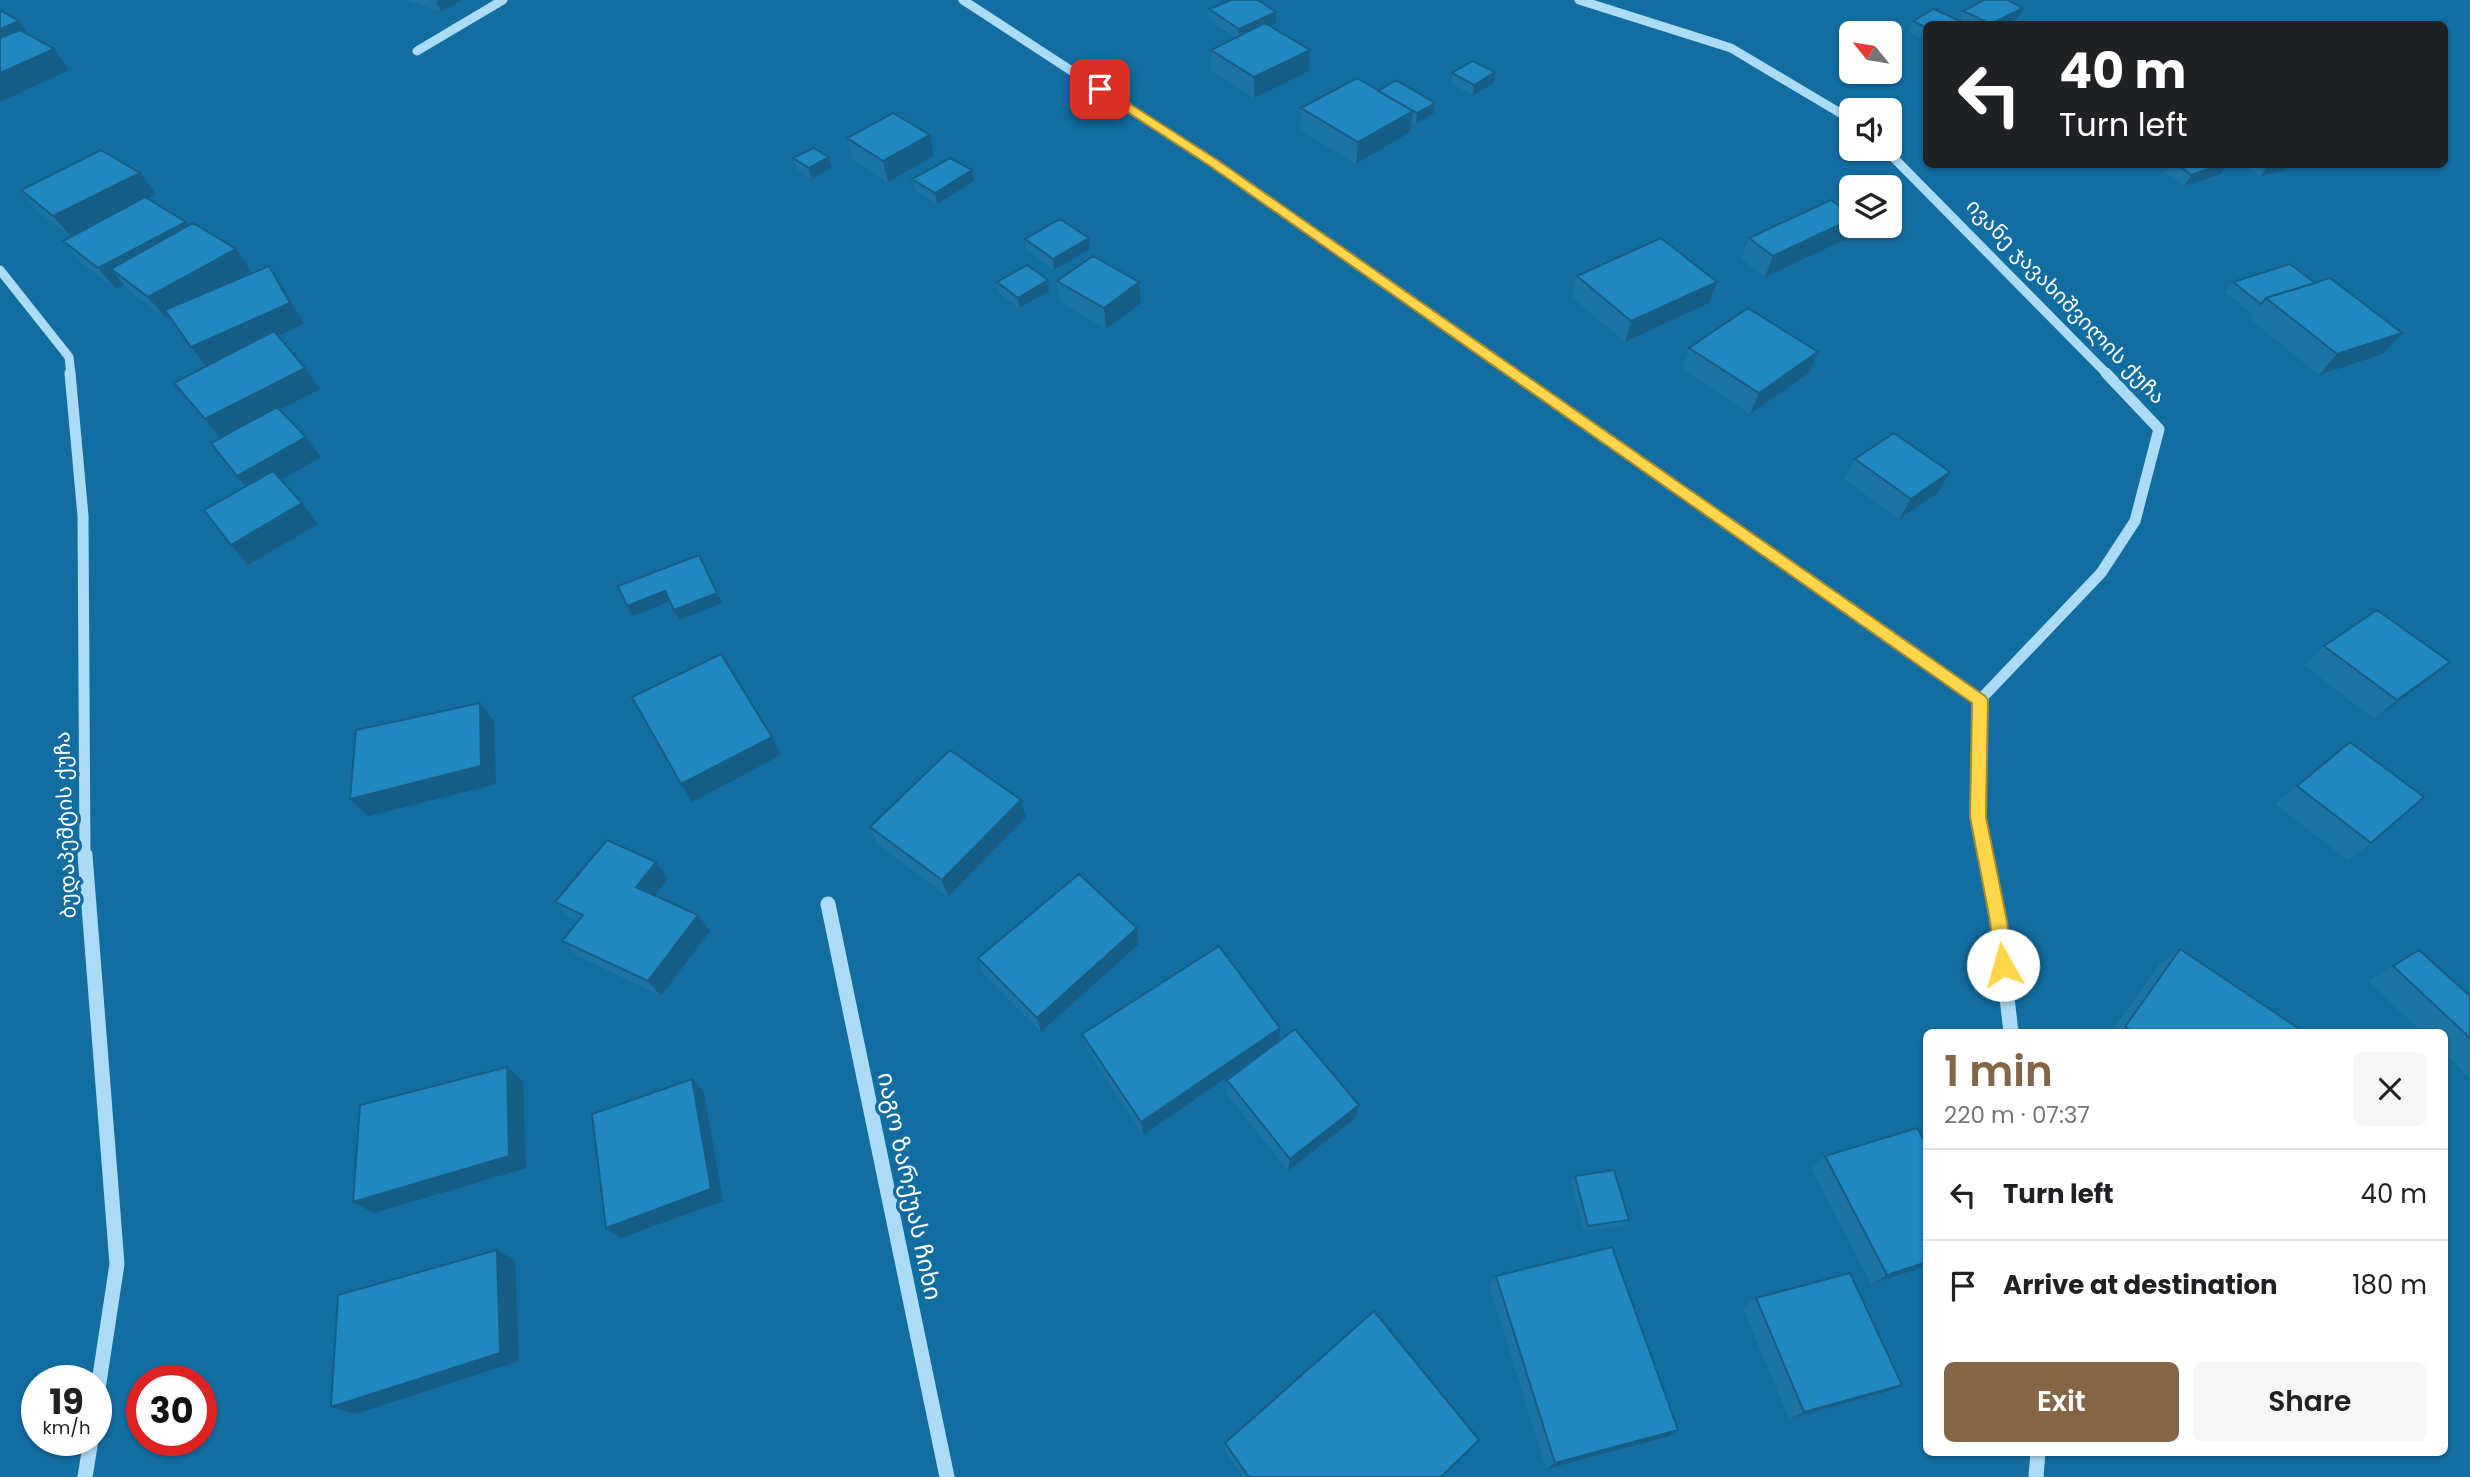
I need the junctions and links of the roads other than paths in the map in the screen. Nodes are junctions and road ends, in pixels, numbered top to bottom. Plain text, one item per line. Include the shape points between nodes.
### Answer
1 (503, 0) edge
2 (964, 0) edge
3 (1579, 0) edge
4 (417, 51) dead end
5 (1839, 112) edge
6 (1897, 161) edge
7 (0, 270) edge
8 (1980, 700) junction
9 (828, 904) dead end
10 (2011, 1029) edge
11 (102, 1365) edge
12 (88, 1456) edge
13 (2038, 1456) edge
14 (85, 1477) edge
15 (947, 1477) edge
16 (2036, 1477) edge

1 - 4 street
2 - 8 street via 1214,164
3 - 5 street via 1731,48
6 - 8 street, ივანე ჯავახიშვილის ქუჩა via 2158,429 2135,521 2108,563
7 - 11 street, ბუდაპეშტის ქუჩა via 69,357 83,516 84,846 117,1264
8 - 10 street via 1978,817 1998,921
9 - 15 street, იაგო ზარქუას ჩიხი
12 - 14 street
13 - 16 street

